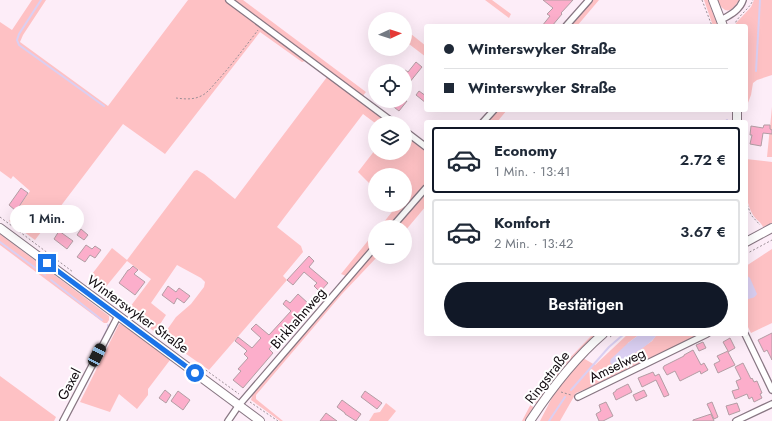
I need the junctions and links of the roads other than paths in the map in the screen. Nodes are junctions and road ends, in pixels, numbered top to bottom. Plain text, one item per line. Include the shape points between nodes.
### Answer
1 (230, 0) edge
2 (589, 0) edge
3 (713, 0) edge
4 (743, 0) edge
5 (722, 23) edge
6 (568, 24) edge
7 (492, 112) edge
8 (385, 116) edge
9 (485, 120) edge
10 (412, 136) edge
11 (424, 145) edge
12 (424, 190) edge
13 (398, 220) edge
14 (0, 228) edge
15 (772, 228) edge
16 (748, 238) edge
17 (368, 255) edge
18 (118, 316) junction
19 (606, 336) edge
20 (702, 336) edge
21 (746, 336) edge
22 (772, 390) edge
23 (578, 397) road end
24 (242, 402) junction
25 (772, 404) edge
26 (63, 421) edge
27 (228, 421) edge
28 (260, 421) edge
29 (530, 421) edge
30 (736, 421) edge

1 - 8 street
2 - 6 street
3 - 5 street
4 - 5 street via 737,10
7 - 9 street
10 - 11 street
12 - 13 street
14 - 18 street, Winterswyker Straße
15 - 16 street
17 - 24 street, Birkhahnweg
18 - 24 street, Winterswyker Straße
18 - 26 street, Gaxel
19 - 29 street, Ringstraße via 590,345 550,391
20 - 23 street, Amselweg
21 - 22 street
24 - 27 street, Birkhahnweg
24 - 28 street, Winterswyker Straße
25 - 30 street

